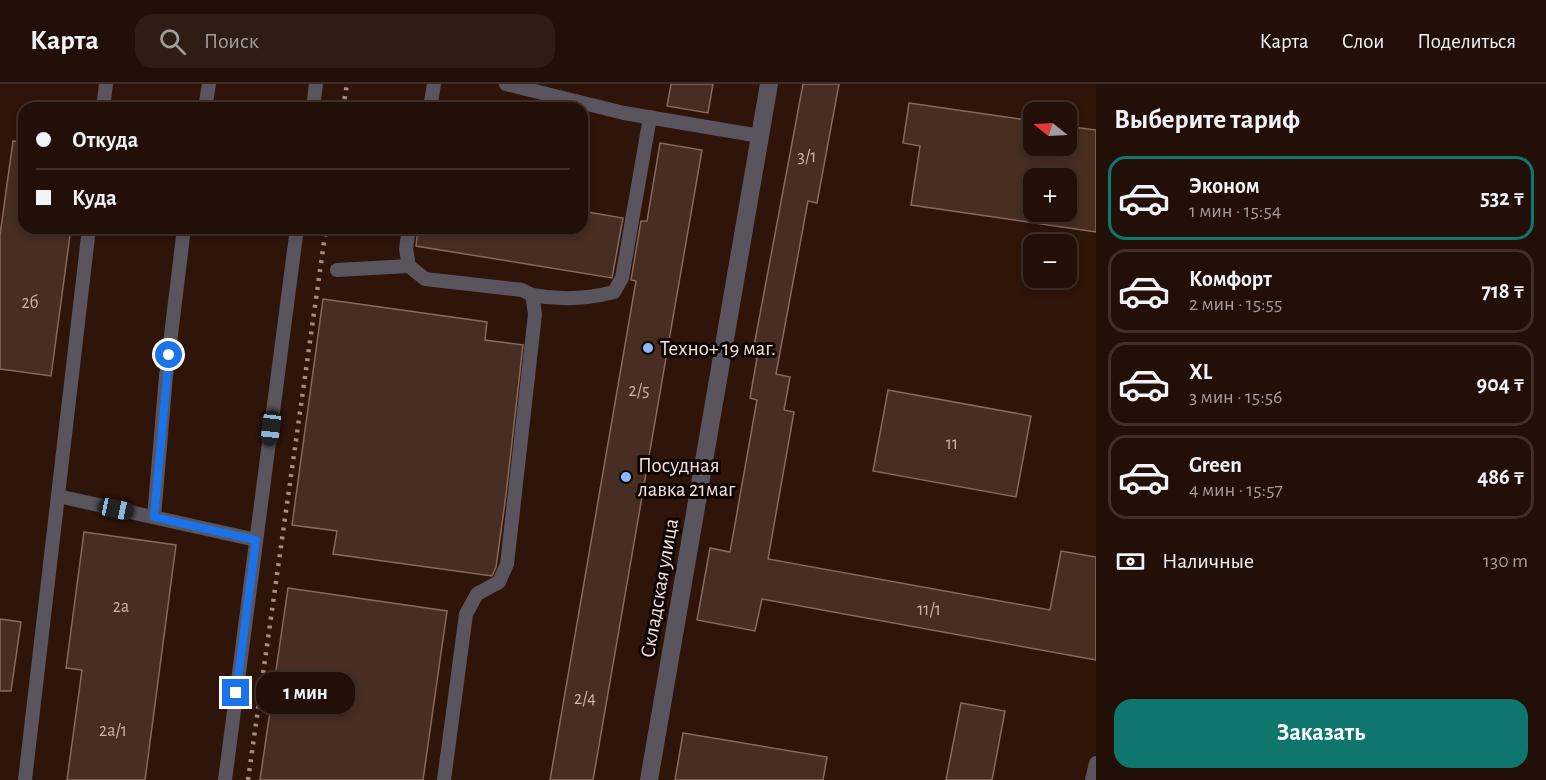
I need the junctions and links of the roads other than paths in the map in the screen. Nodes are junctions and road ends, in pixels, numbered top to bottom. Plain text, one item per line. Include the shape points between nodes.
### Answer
1 (106, 84) edge
2 (209, 84) edge
3 (316, 84) edge
4 (434, 84) edge
5 (506, 84) edge
6 (769, 84) edge
7 (104, 102) edge
8 (205, 102) edge
9 (314, 102) edge
10 (431, 102) edge
11 (579, 102) edge
12 (588, 104) edge
13 (650, 117) junction
14 (760, 136) junction
15 (88, 234) edge
16 (183, 234) edge
17 (296, 234) edge
18 (409, 234) edge
19 (410, 266) junction
20 (337, 270) dead end
21 (532, 295) junction
22 (58, 496) junction
23 (154, 517) junction
24 (256, 540) junction
25 (1096, 763) edge
26 (25, 780) edge
27 (225, 780) edge
28 (444, 780) edge
29 (649, 780) edge
30 (1092, 780) edge

1 - 7 lane
2 - 8 lane
3 - 9 lane
4 - 10 lane
5 - 11 lane
6 - 14 street, Складская улица
12 - 13 lane
13 - 14 lane
13 - 21 lane via 622,278 614,292 561,299
14 - 29 street, Складская улица
15 - 22 lane
16 - 23 lane
17 - 24 lane
18 - 19 lane via 406,249
19 - 20 lane
19 - 21 lane via 425,279 522,290
21 - 28 lane via 535,314 507,564 498,582 477,594 466,614
22 - 23 lane
22 - 26 lane
23 - 24 lane
24 - 27 lane
25 - 30 lane

